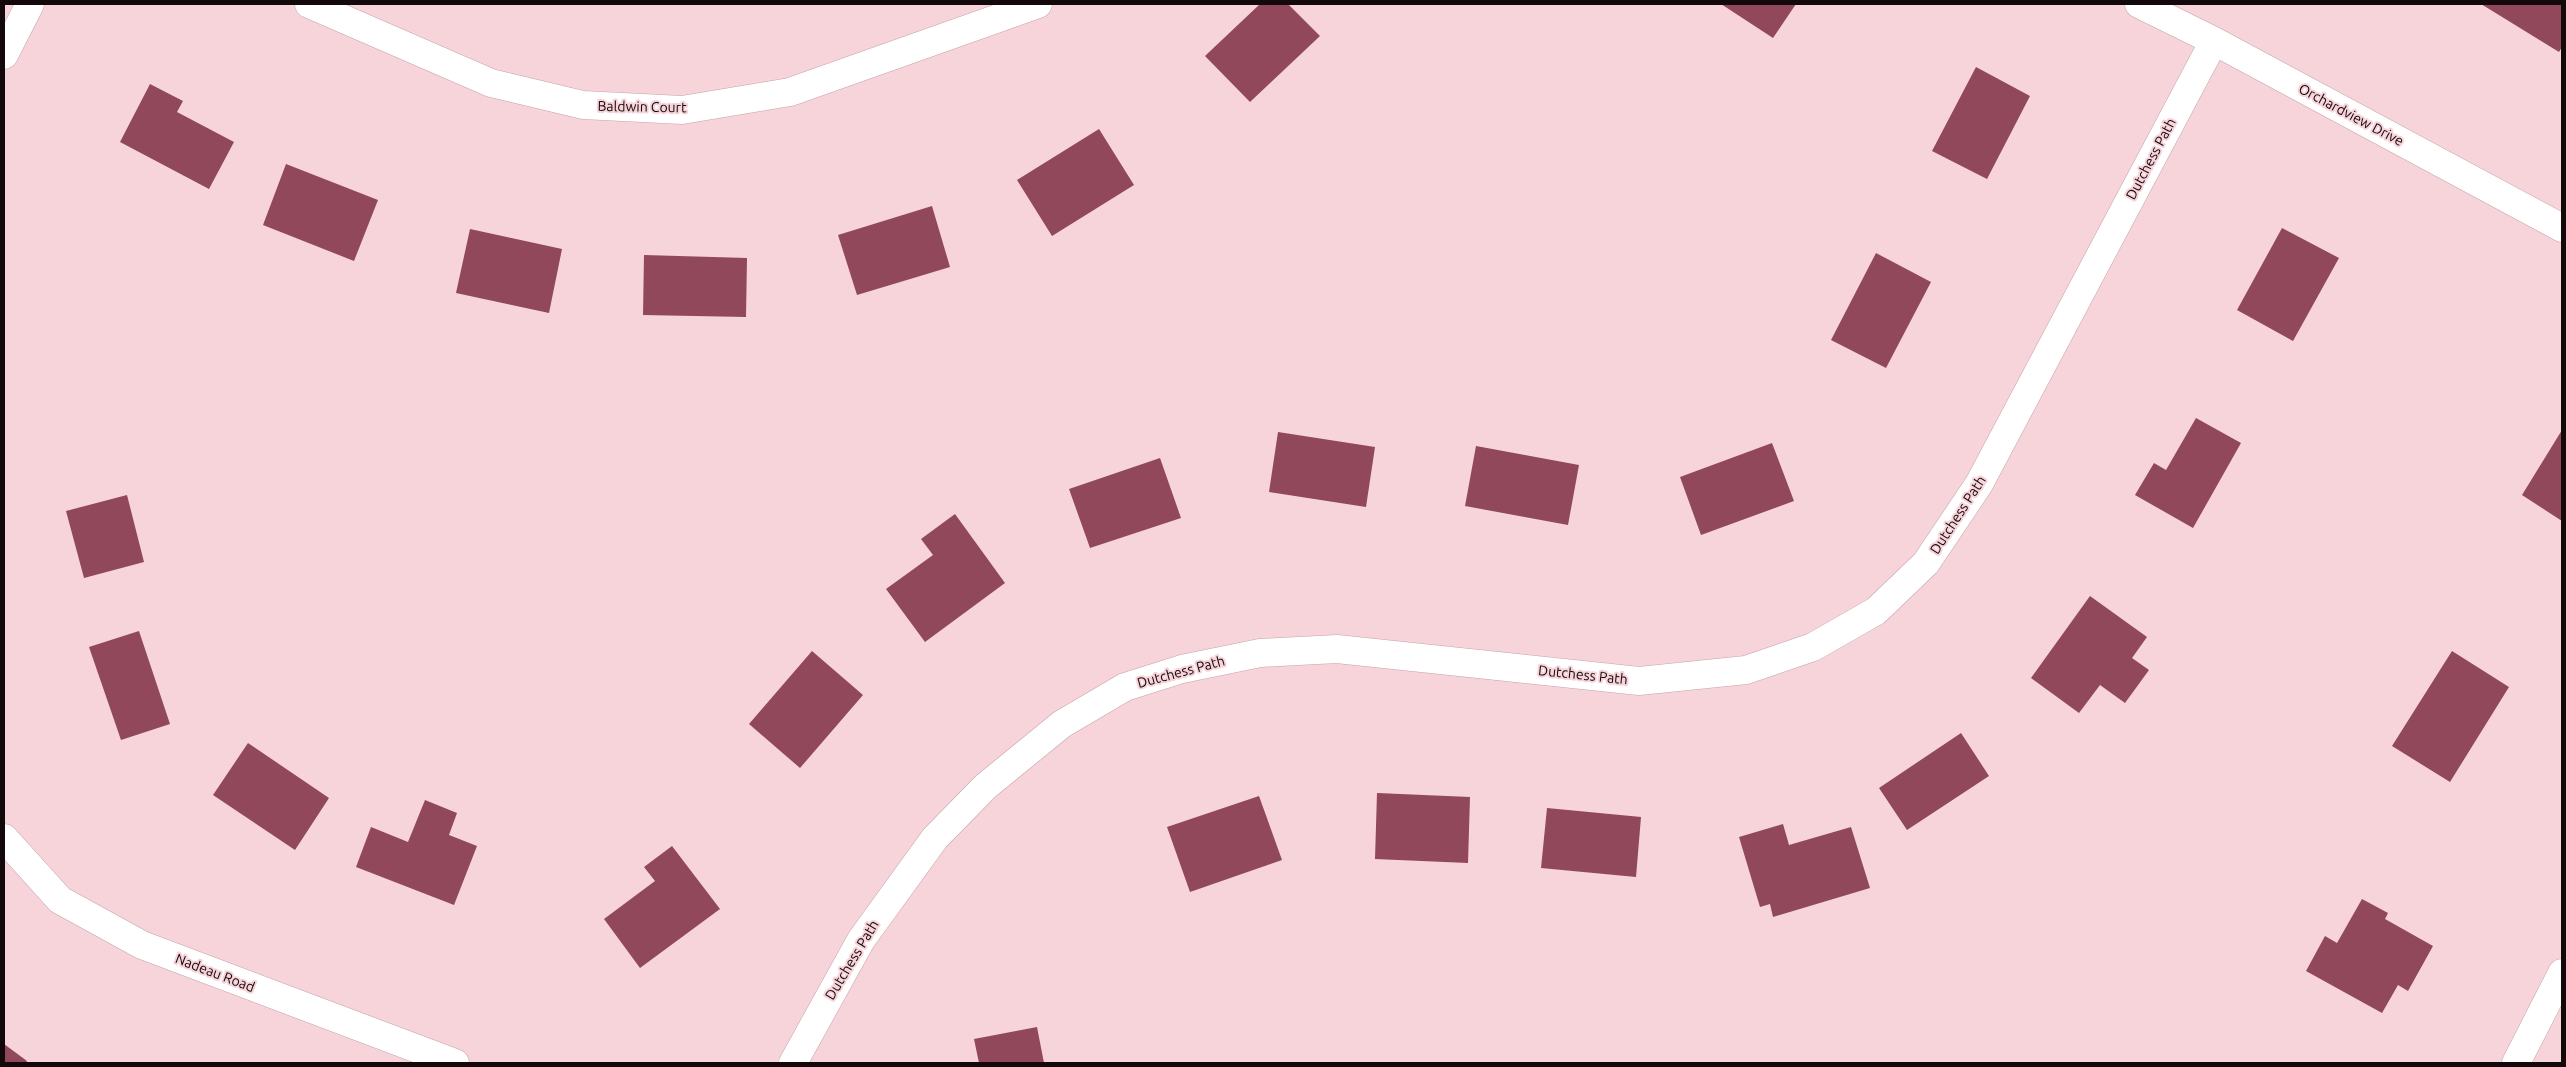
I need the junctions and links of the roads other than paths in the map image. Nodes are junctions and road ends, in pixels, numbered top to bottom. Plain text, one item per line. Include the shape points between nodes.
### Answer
1 (30, 4) edge
2 (309, 4) edge
3 (1038, 4) edge
4 (2139, 4) edge
5 (2214, 41) junction
6 (4, 55) edge
7 (2562, 228) edge
8 (4, 838) edge
9 (2562, 973) edge
10 (455, 1063) edge
11 (793, 1063) edge
12 (2516, 1063) edge

1 - 6 street
2 - 3 street, Baldwin Court via 491,83 583,105 682,110 790,92
4 - 5 street, Orchardview Drive
5 - 7 street, Orchardview Drive
5 - 11 street, Dutchess Path via 1979,484 1926,563 1876,612 1813,647 1746,670 1639,681 1336,649 1260,653 1182,669 1125,687 1062,724 986,786 936,838 861,940
8 - 10 street, Nadeau Road via 60,900 142,945
9 - 12 street

